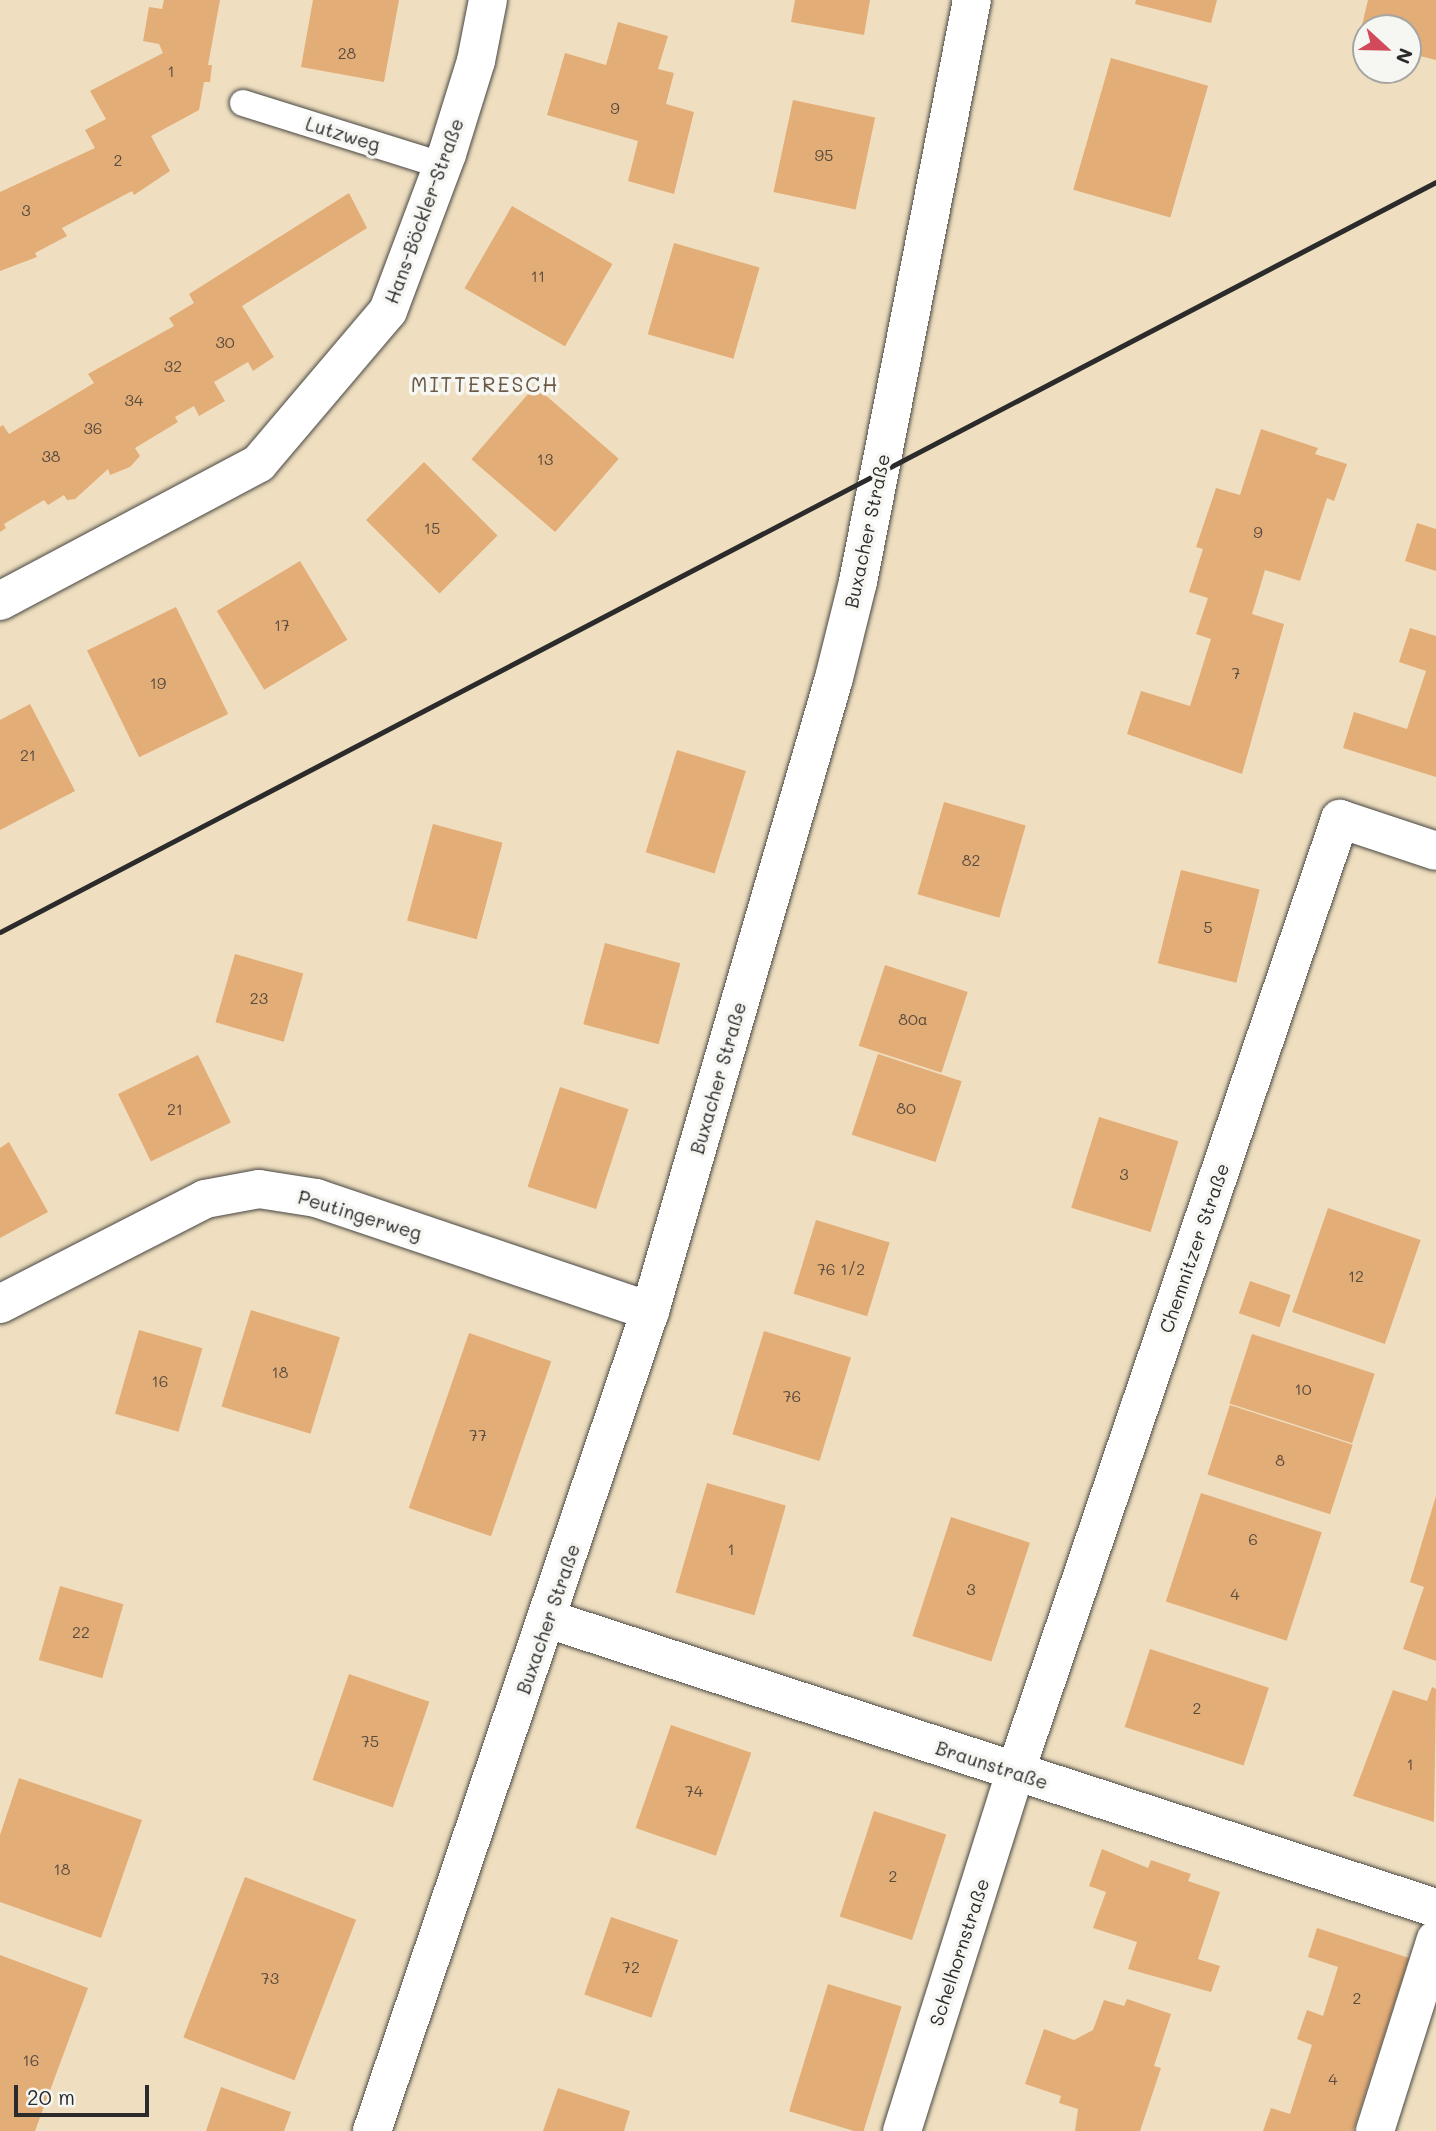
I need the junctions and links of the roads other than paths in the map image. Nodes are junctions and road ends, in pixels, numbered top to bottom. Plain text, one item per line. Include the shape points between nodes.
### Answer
1 (488, 0) edge
2 (972, 0) edge
3 (243, 103) dead end
4 (444, 166) junction
5 (0, 601) edge
6 (1436, 851) edge
7 (0, 1304) edge
8 (650, 1311) junction
9 (548, 1619) junction
10 (1015, 1773) junction
11 (1436, 1909) edge
12 (1436, 1939) edge
13 (372, 2131) edge
14 (902, 2131) edge
15 (1375, 2131) edge

1 - 4 street, Hans-Böckler-Straße via 476,61
2 - 8 street, Buxacher Straße via 860,568 834,678
3 - 4 lane, Lutzweg
4 - 5 street, Hans-Böckler-Straße via 388,311 260,463
6 - 10 street, Chemnitzer Straße via 1340,819
7 - 8 street, Peutingerweg via 205,1199 259,1189 316,1198
8 - 9 street, Buxacher Straße
9 - 10 street, Braunstraße
9 - 13 street, Buxacher Straße
10 - 11 street, Braunstraße
10 - 14 street, Schelhornstraße
12 - 15 street

